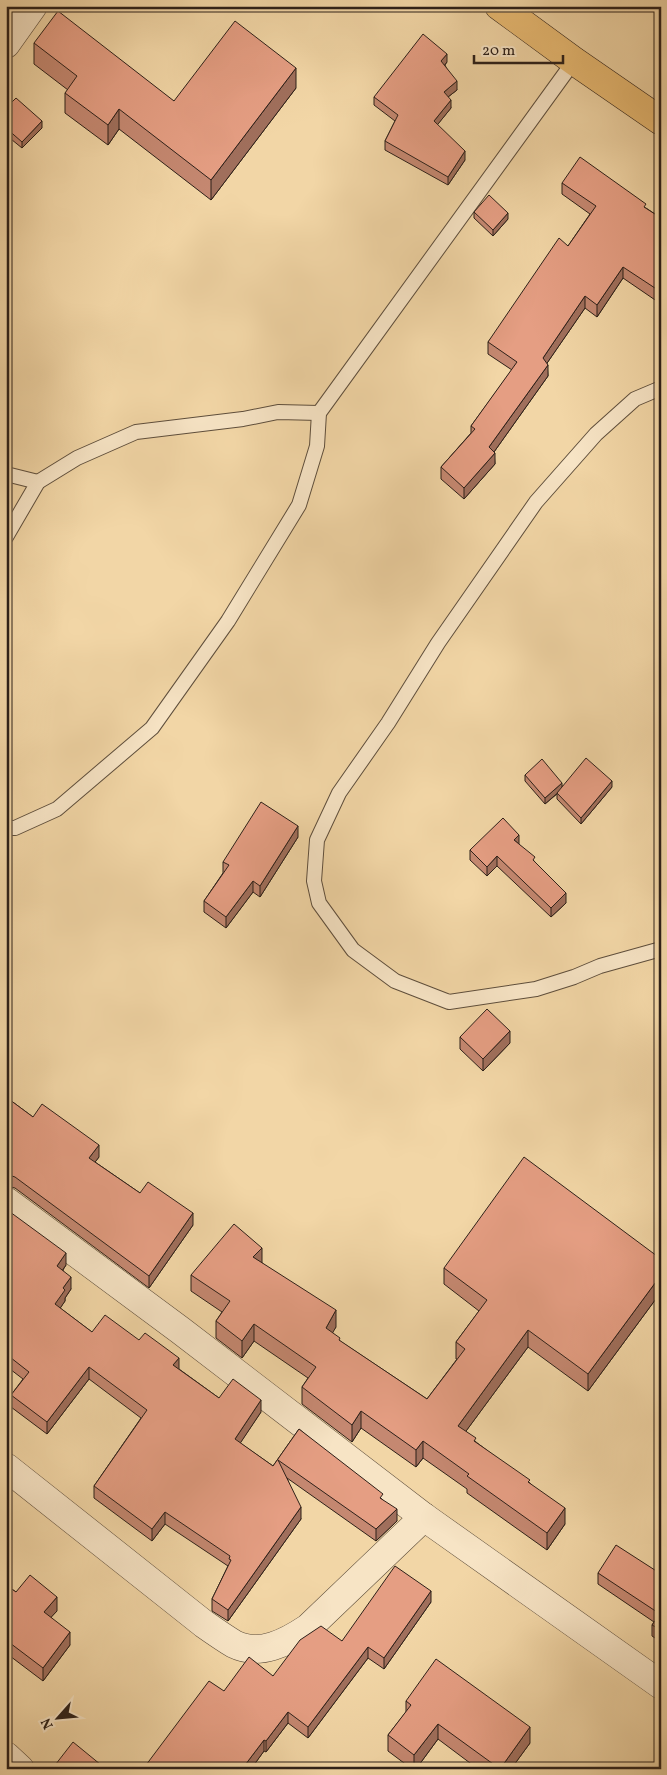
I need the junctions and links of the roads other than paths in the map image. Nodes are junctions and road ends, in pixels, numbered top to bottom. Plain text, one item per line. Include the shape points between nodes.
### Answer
1 (33, 6) edge
2 (499, 6) edge
3 (6, 44) edge
4 (574, 61) junction
5 (661, 121) edge
6 (661, 388) edge
7 (318, 413) junction
8 (6, 474) edge
9 (38, 482) junction
10 (6, 537) edge
11 (6, 828) edge
12 (661, 949) edge
13 (6, 1201) edge
14 (6, 1467) edge
15 (424, 1517) junction
16 (661, 1685) edge
17 (6, 1756) edge
18 (20, 1769) edge

1 - 3 street
2 - 4 main road
4 - 5 main road
4 - 7 lane
6 - 12 lane via 634,399 596,434 536,502 339,793 317,840 314,881 319,903 353,950 395,982 449,1002 536,989
7 - 9 lane via 278,412 136,432 78,458
7 - 11 lane via 317,446 299,505 228,622 152,728 56,809 15,828
8 - 9 lane
9 - 10 lane
13 - 15 street
14 - 15 street via 204,1624 236,1645 259,1649 287,1642 308,1628
15 - 16 street
17 - 18 street

